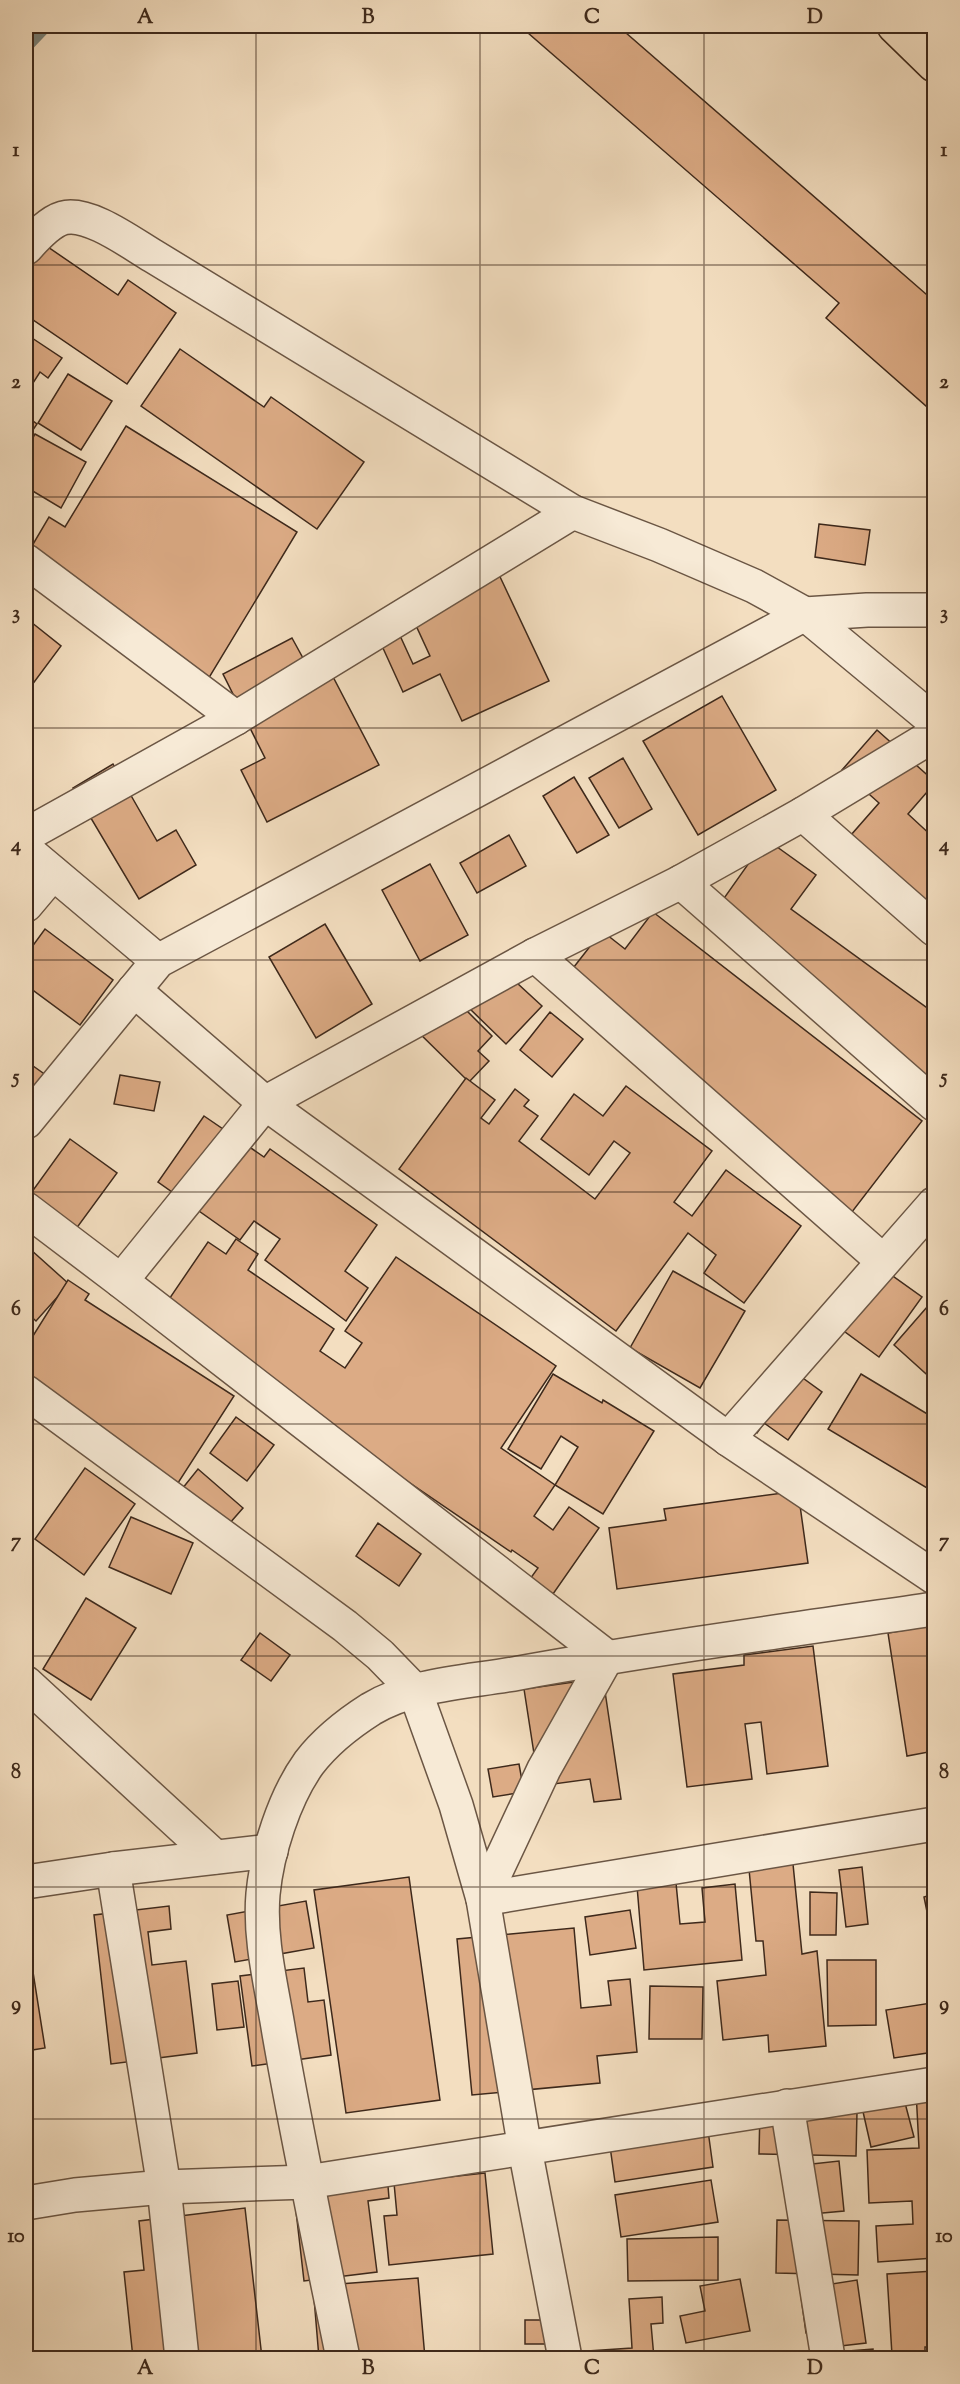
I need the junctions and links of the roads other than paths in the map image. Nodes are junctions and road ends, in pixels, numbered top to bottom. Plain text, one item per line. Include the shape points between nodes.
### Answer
1 (894, 26) edge
2 (934, 65) edge
3 (26, 248) edge
4 (573, 512) junction
5 (26, 561) edge
6 (934, 610) edge
7 (806, 614) junction
8 (236, 718) junction
9 (934, 721) edge
10 (934, 735) edge
11 (803, 814) junction
12 (26, 835) edge
13 (26, 850) edge
14 (53, 873) junction
15 (681, 882) junction
16 (26, 905) edge
17 (934, 929) edge
18 (535, 955) junction
19 (158, 961) junction
20 (134, 990) junction
21 (265, 1103) junction
22 (934, 1104) edge
23 (26, 1122) edge
24 (934, 1204) edge
25 (26, 1209) edge
26 (883, 1262) junction
27 (121, 1281) junction
28 (26, 1392) edge
29 (728, 1439) junction
30 (934, 1577) edge
31 (934, 1609) edge
32 (607, 1657) junction
33 (26, 1683) edge
34 (415, 1691) junction
35 (934, 1824) edge
36 (271, 1851) junction
37 (215, 1857) junction
38 (113, 1869) junction
39 (26, 1882) edge
40 (483, 1899) junction
41 (934, 2084) edge
42 (788, 2106) junction
43 (525, 2149) junction
44 (307, 2182) junction
45 (164, 2187) junction
46 (26, 2203) edge
47 (182, 2358) edge
48 (343, 2358) edge
49 (565, 2358) edge
50 (828, 2358) edge

1 - 2 highway
3 - 4 street via 60,219 74,216 94,222
4 - 7 street via 754,586
4 - 8 street
5 - 8 street
6 - 7 street
7 - 9 street
7 - 19 street
8 - 12 street
10 - 11 street
11 - 15 street
11 - 17 street
13 - 14 street
14 - 16 street
14 - 19 street
15 - 18 street
15 - 22 street
18 - 21 street
18 - 26 street
19 - 20 street
20 - 21 street
20 - 23 street
21 - 27 street
21 - 29 street
24 - 26 street
25 - 27 street
26 - 29 street
27 - 32 street
28 - 34 street via 345,1626
29 - 30 street
31 - 32 street
32 - 34 street
32 - 40 street via 544,1769
33 - 37 street
34 - 36 street via 373,1708 339,1733 309,1763 283,1811
34 - 40 street via 456,1805
35 - 40 street
36 - 37 street
36 - 44 street via 263,1894 266,1953
37 - 38 street
38 - 39 street
38 - 45 street
40 - 43 street
41 - 42 street
42 - 43 street
42 - 50 street
43 - 44 street
43 - 49 street
44 - 45 street
44 - 48 street
45 - 46 street
45 - 47 street

